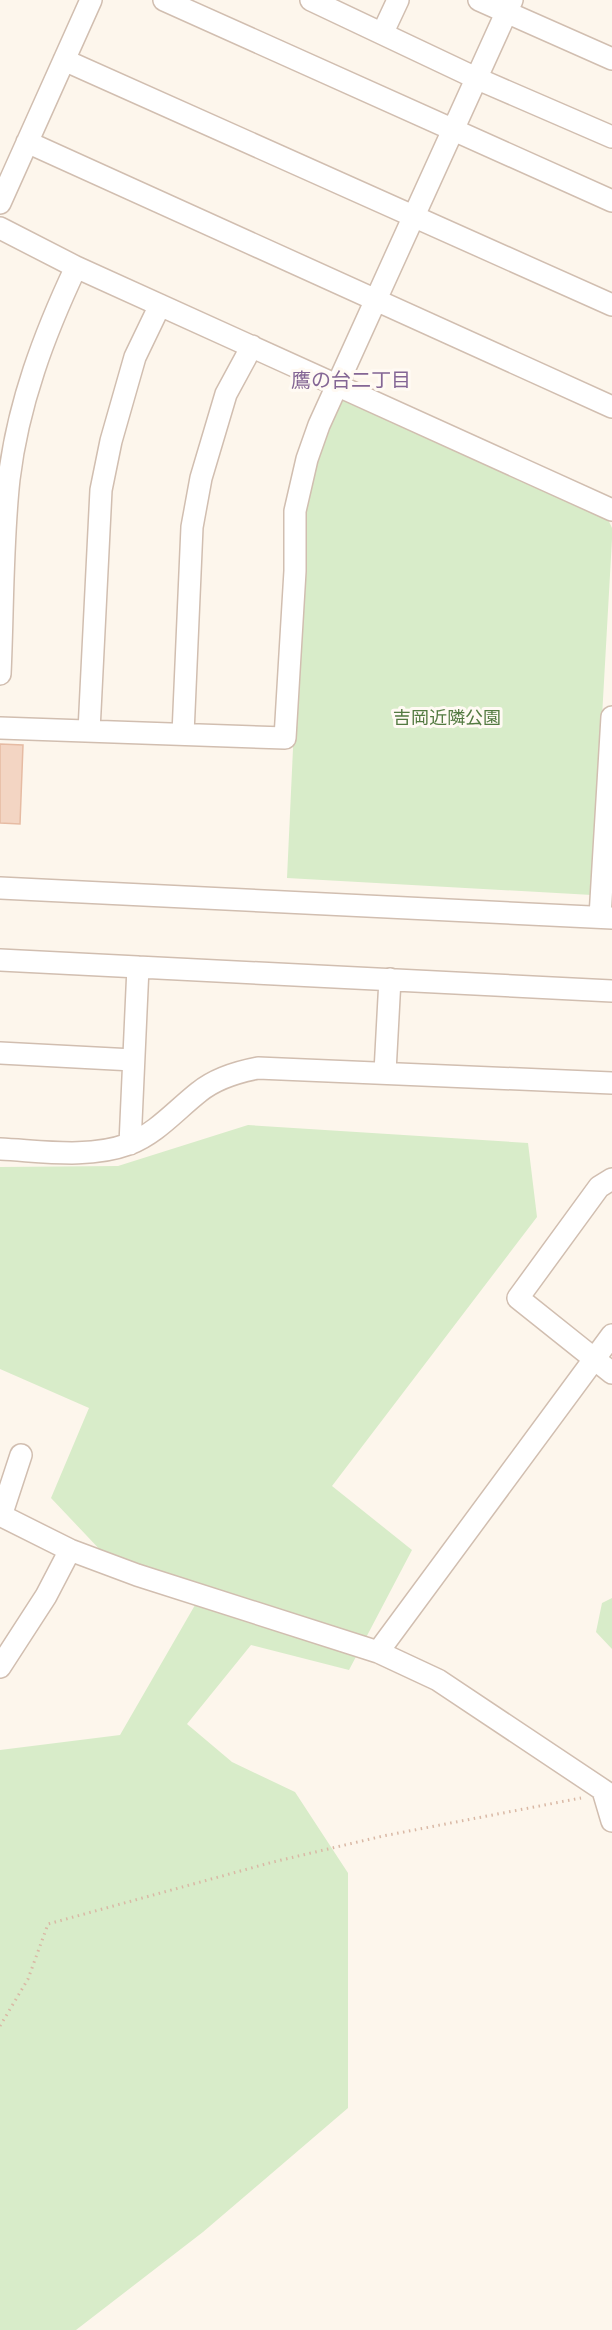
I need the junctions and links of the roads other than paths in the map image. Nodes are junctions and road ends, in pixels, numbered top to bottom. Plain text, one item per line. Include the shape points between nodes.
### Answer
1 (91, 0) edge
2 (164, 0) edge
3 (311, 0) edge
4 (398, 0) edge
5 (479, 0) edge
6 (509, 6) edge
7 (383, 32) junction
8 (612, 59) edge
9 (64, 60) junction
10 (478, 79) junction
11 (455, 130) junction
12 (612, 137) edge
13 (27, 142) junction
14 (612, 201) edge
15 (0, 203) edge
16 (415, 217) junction
17 (0, 228) edge
18 (76, 267) junction
19 (377, 301) junction
20 (160, 305) junction
21 (612, 305) edge
22 (252, 346) junction
23 (339, 386) junction
24 (612, 407) edge
25 (612, 510) edge
26 (0, 674) edge
27 (612, 717) edge
28 (0, 728) edge
29 (89, 731) junction
30 (183, 734) junction
31 (608, 848) edge
32 (0, 888) edge
33 (606, 917) edge
34 (0, 960) edge
35 (138, 966) junction
36 (390, 979) junction
37 (612, 991) edge
38 (0, 1053) edge
39 (134, 1060) junction
40 (385, 1072) junction
41 (612, 1083) edge
42 (130, 1144) junction
43 (0, 1149) edge
44 (612, 1179) edge
45 (612, 1335) edge
46 (593, 1358) junction
47 (612, 1374) edge
48 (21, 1455) dead end
49 (1, 1515) edge
50 (70, 1550) junction
51 (378, 1652) junction
52 (0, 1667) edge
53 (608, 1795) edge
54 (612, 1821) edge

1 - 9 street
2 - 11 street
3 - 7 street
4 - 7 street
5 - 6 street
6 - 8 street
6 - 10 street
7 - 10 street
9 - 13 street
9 - 16 street
10 - 11 street
10 - 12 street
11 - 14 street
11 - 16 street
13 - 15 street
13 - 19 street
16 - 19 street
16 - 21 street
17 - 18 street
18 - 20 street
18 - 26 street via 35,363 17,436 9,479
19 - 23 street
19 - 24 street
20 - 22 street
20 - 29 street via 135,357 101,490
22 - 23 street
22 - 30 street via 225,394 201,478 192,527
23 - 25 street
23 - 30 street via 316,434 295,512 285,738
27 - 31 street
28 - 29 street
29 - 30 street
31 - 33 street
32 - 33 street
34 - 35 street
35 - 36 street
35 - 39 street
36 - 37 street
36 - 40 street
38 - 39 street
39 - 42 street
40 - 41 street
40 - 42 street via 275,1067 240,1072 200,1091 163,1124
42 - 43 street via 80,1153
44 - 46 street via 599,1187 518,1298
45 - 46 street
46 - 47 street
46 - 51 street
48 - 49 street
49 - 50 street
50 - 51 street
50 - 52 street via 46,1596
51 - 53 street via 438,1680
53 - 54 street

